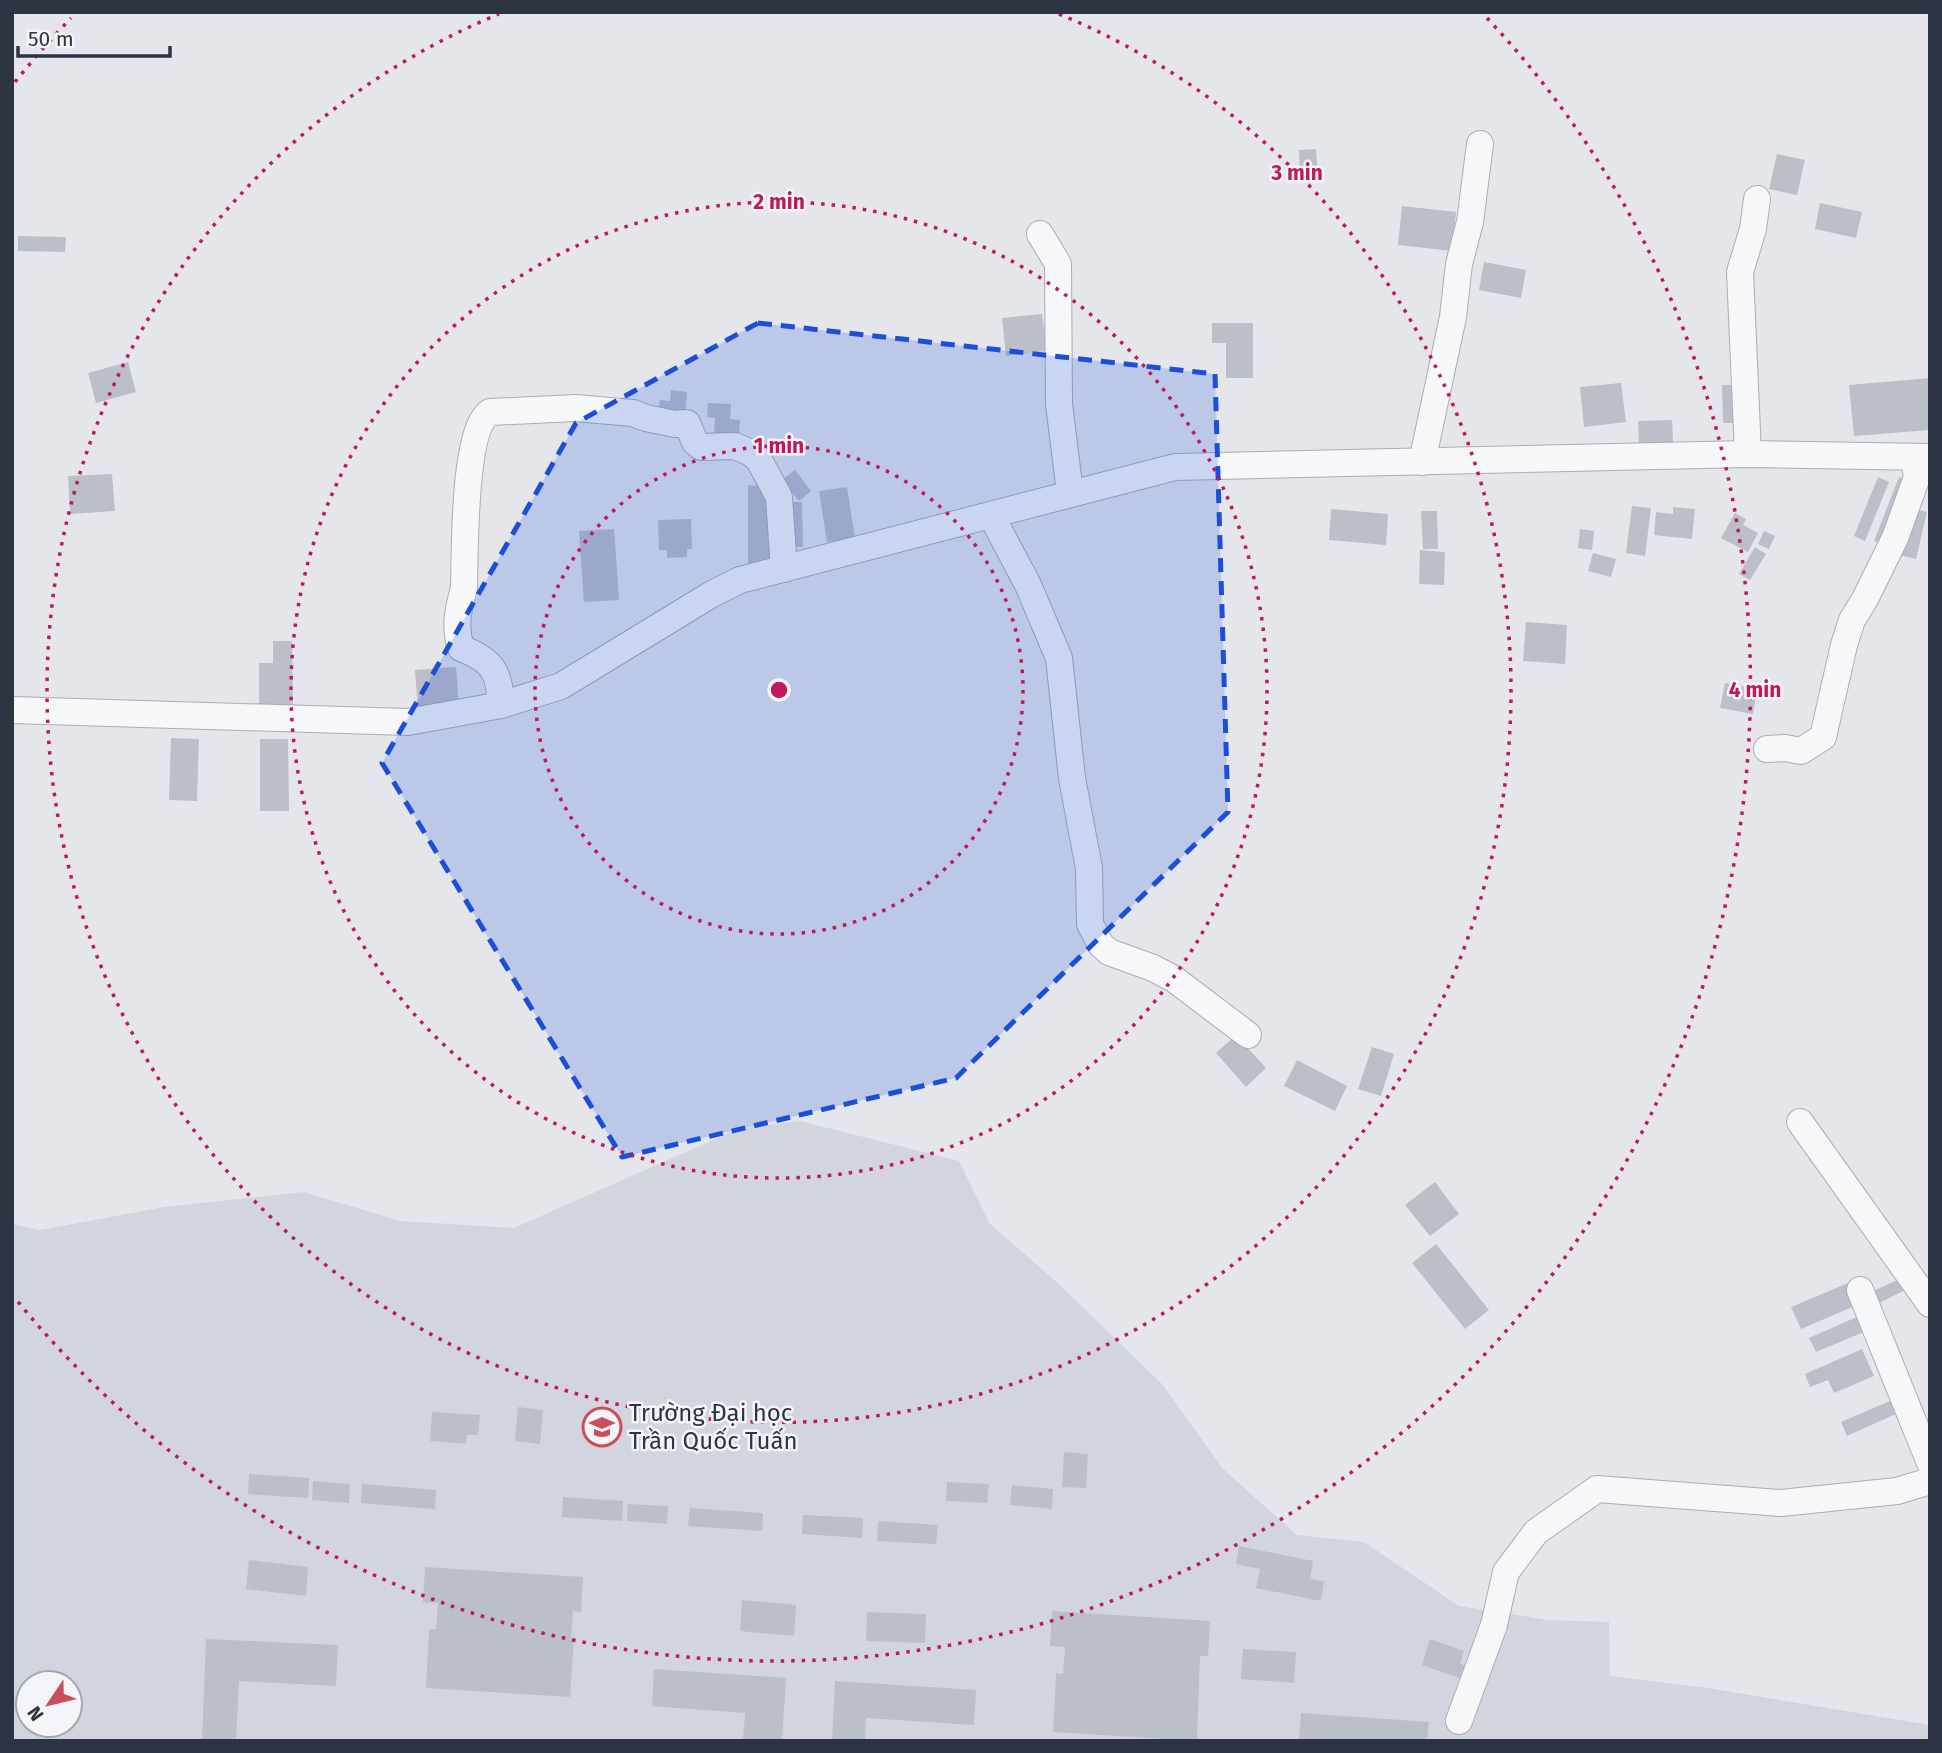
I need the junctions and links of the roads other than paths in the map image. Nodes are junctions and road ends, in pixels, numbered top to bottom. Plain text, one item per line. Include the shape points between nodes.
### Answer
1 (1480, 144) dead end
2 (1757, 199) dead end
3 (1040, 234) dead end
4 (1748, 454) junction
5 (1922, 457) edge
6 (1422, 462) junction
7 (1070, 492) junction
8 (991, 515) junction
9 (784, 569) junction
10 (501, 705) junction
11 (12, 710) edge
12 (1767, 749) dead end
13 (1248, 1035) dead end
14 (1800, 1122) dead end
15 (1860, 1290) dead end
16 (1930, 1304) edge
17 (1930, 1464) edge
18 (1930, 1481) edge
19 (1459, 1721) dead end

1 - 6 street via 1453,317
2 - 4 street via 1754,229 1740,272
3 - 7 street via 1058,264 1059,404
4 - 5 street
4 - 6 street
5 - 12 street via 1895,538 1852,620 1823,737 1801,751
6 - 7 street via 1174,467
7 - 8 street
8 - 9 street
8 - 13 street via 1059,658 1072,778 1089,868 1092,928 1108,952 1174,979
9 - 10 street via 740,580 561,686
9 - 10 street via 779,497 751,453 735,446 701,447 687,423 633,413 575,408 490,412 477,431 470,461 464,588 456,629 461,648 495,669
10 - 11 street via 408,722
14 - 16 street
15 - 17 street
18 - 19 street via 1897,1491 1781,1503 1597,1489 1536,1532 1506,1572 1494,1625

